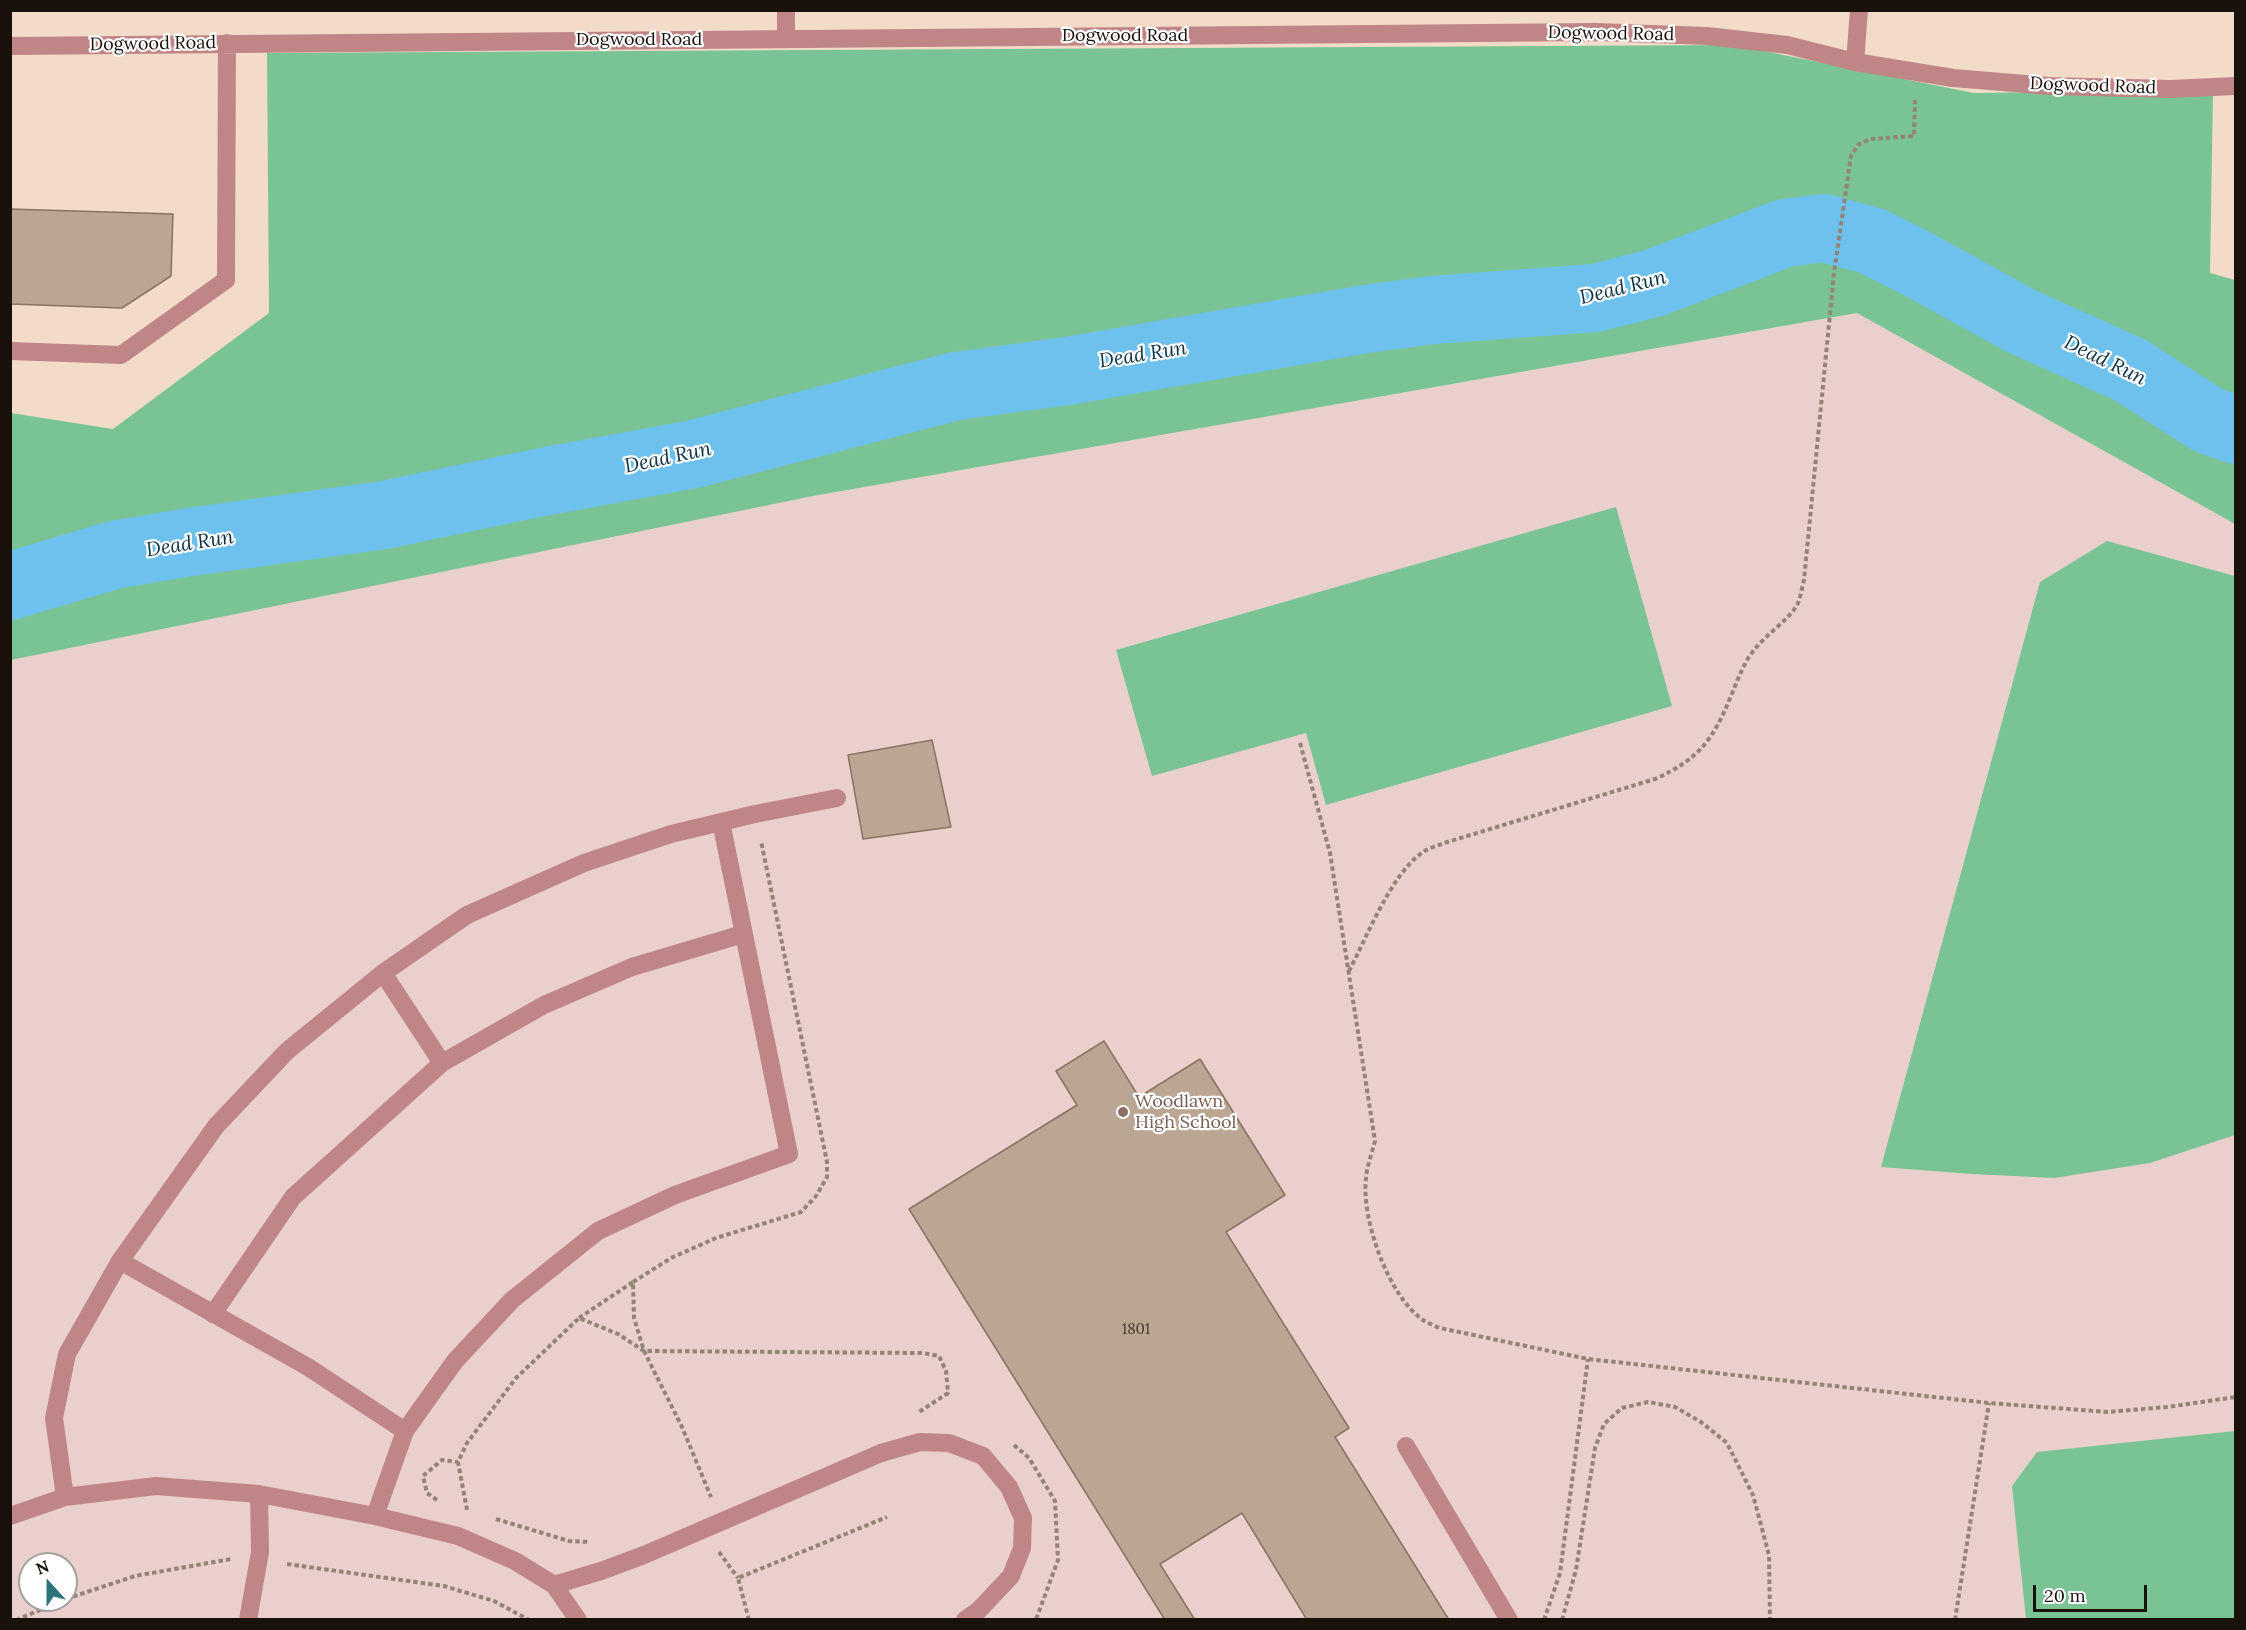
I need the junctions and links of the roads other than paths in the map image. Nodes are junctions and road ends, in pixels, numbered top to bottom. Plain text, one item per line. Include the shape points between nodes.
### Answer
1 (786, 10) edge
2 (1859, 10) edge
3 (786, 39) junction
4 (227, 43) junction
5 (10, 46) edge
6 (1855, 62) junction
7 (2235, 86) edge
8 (10, 351) edge
9 (837, 798) dead end
10 (721, 822) junction
11 (743, 934) junction
12 (383, 973) junction
13 (441, 1063) junction
14 (120, 1261) junction
15 (213, 1314) junction
16 (405, 1431) junction
17 (1406, 1446) dead end
18 (259, 1494) junction
19 (65, 1497) junction
20 (10, 1516) edge
21 (375, 1516) junction
22 (554, 1584) junction
23 (248, 1620) edge
24 (578, 1620) edge
25 (965, 1620) edge
26 (1509, 1620) edge

1 - 3 street
2 - 6 street
3 - 4 street, Dogwood Road
3 - 6 street, Dogwood Road via 1596,32 1707,36 1775,44
4 - 5 street, Dogwood Road
4 - 8 street via 226,280 122,355
6 - 7 street, Dogwood Road via 1953,78 2050,86
9 - 10 street
10 - 11 street
10 - 12 street via 584,863 478,910
11 - 13 street via 610,976 544,1005
11 - 16 street via 789,1154 675,1195 598,1231 512,1300 455,1360
12 - 13 street
12 - 14 street via 287,1051 216,1126
13 - 15 street via 293,1197
14 - 15 street
14 - 19 street via 67,1354 54,1418
15 - 16 street via 308,1367
16 - 21 street
17 - 26 street
18 - 19 street via 156,1486
18 - 21 street
18 - 23 street via 260,1552
19 - 20 street
21 - 22 street via 458,1536 515,1561
22 - 24 street
22 - 25 street via 644,1555 881,1453 920,1442 949,1443 983,1456 1009,1486 1023,1518 1022,1548 1011,1576

